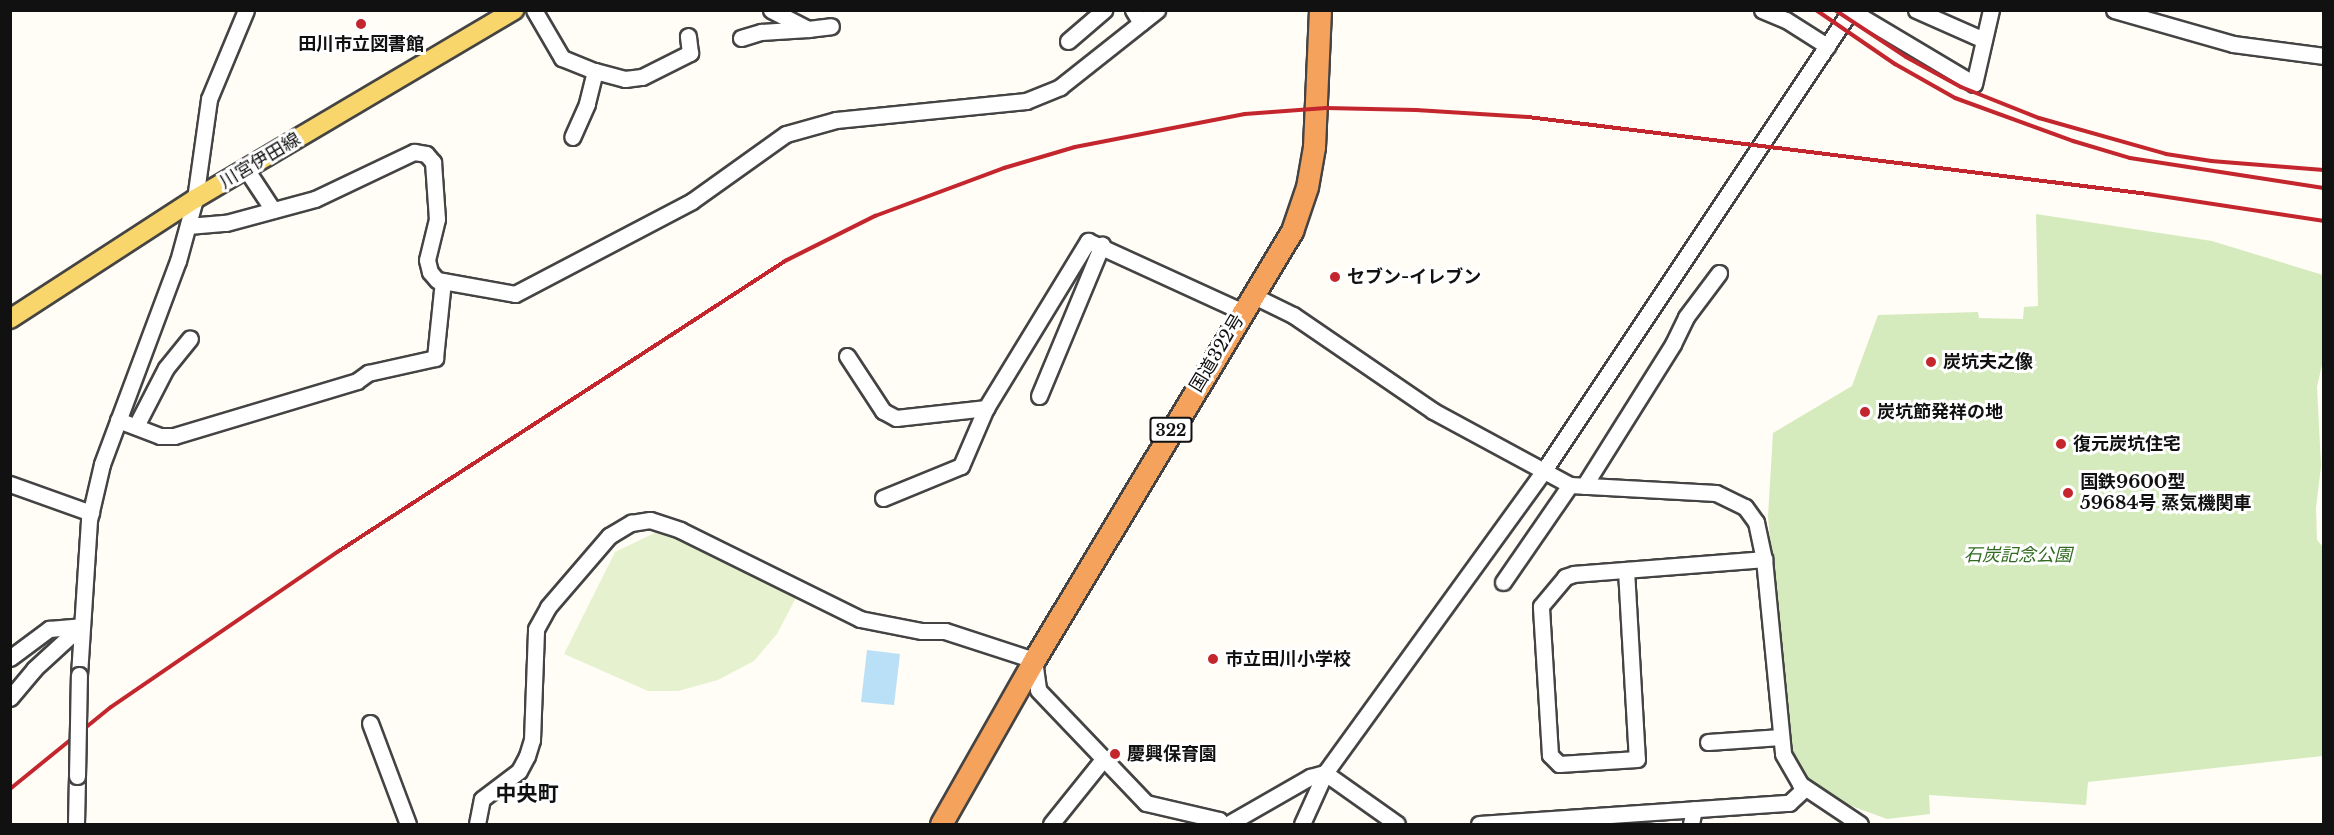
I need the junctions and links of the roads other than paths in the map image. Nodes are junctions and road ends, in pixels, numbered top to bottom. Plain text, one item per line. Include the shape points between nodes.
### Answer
1 (246, 10) edge
2 (514, 10) edge
3 (534, 10) edge
4 (771, 10) edge
5 (1104, 10) edge
6 (1157, 10) edge
7 (1320, 10) edge
8 (1762, 10) edge
9 (1916, 10) edge
10 (1991, 10) edge
11 (2114, 10) edge
12 (1850, 11) edge
13 (1137, 17) edge
14 (831, 26) dead end
15 (808, 29) junction
16 (688, 36) dead end
17 (741, 38) dead end
18 (1984, 40) junction
19 (1068, 41) dead end
20 (1827, 46) junction
21 (2324, 56) edge
22 (595, 71) junction
23 (572, 137) dead end
24 (246, 169) junction
25 (195, 200) junction
26 (273, 210) junction
27 (188, 226) junction
28 (1102, 245) junction
29 (1719, 273) dead end
30 (443, 281) junction
31 (1246, 303) junction
32 (10, 319) edge
33 (190, 338) dead end
34 (848, 356) dead end
35 (1039, 396) dead end
36 (986, 408) junction
37 (118, 420) junction
38 (136, 426) junction
39 (1543, 472) junction
40 (10, 484) edge
41 (1577, 486) junction
42 (883, 498) dead end
43 (91, 513) junction
44 (1764, 559) junction
45 (1626, 570) junction
46 (1503, 582) dead end
47 (81, 626) junction
48 (10, 658) edge
49 (1034, 660) junction
50 (10, 698) edge
51 (370, 723) dead end
52 (1781, 737) junction
53 (1708, 742) dead end
54 (1104, 758) junction
55 (1325, 773) junction
56 (1805, 788) junction
57 (1693, 817) edge
58 (1495, 824) edge
59 (76, 825) edge
60 (408, 825) edge
61 (477, 825) edge
62 (941, 825) edge
63 (1051, 825) edge
64 (1222, 825) edge
65 (1228, 825) edge
66 (1302, 825) edge
67 (1397, 825) edge
68 (1479, 825) edge
69 (1860, 825) edge

1 - 25 street via 209,99
2 - 24 main road, 川宮伊田線
3 - 22 street via 562,58
4 - 15 street
5 - 19 street
6 - 13 street
7 - 31 highway, 国道322号 / 322 via 1314,147 1307,187 1292,231
8 - 20 street
9 - 18 street
10 - 18 street
11 - 21 street via 2233,44
12 - 18 street via 1974,84
12 - 20 street
13 - 30 street via 1060,87 1026,101 837,120 786,134 692,201 515,294
14 - 15 street
15 - 17 street via 761,32
16 - 22 street via 690,53 642,77 625,79
20 - 39 street
22 - 23 street via 587,104
24 - 25 main road, 川宮伊田線
24 - 26 street
25 - 27 street
25 - 32 main road, 川宮伊田線
26 - 27 street via 226,223
26 - 30 street via 326,194 414,152 426,154 433,162 437,219 427,260 430,272
27 - 37 street
28 - 31 street
28 - 35 street
28 - 36 street via 1088,241
29 - 41 street via 1686,316 1673,344
30 - 38 street via 435,358 368,374 357,381 174,436
31 - 39 street via 1293,315 1433,411
31 - 49 highway, 国道322号 / 322
33 - 38 street via 166,368
34 - 36 street via 883,411 896,418
36 - 42 street via 961,466
37 - 38 street
37 - 43 street via 102,464
39 - 41 street
39 - 55 street
40 - 43 street
41 - 44 street via 1731,497 1756,522
41 - 46 street
43 - 47 street
44 - 45 street
44 - 52 street
45 - 45 street via 1565,577 1540,606 1550,755 1559,764 1637,759
47 - 48 street via 50,629
47 - 50 street via 34,669
47 - 59 street, bridge
49 - 54 street via 1038,690
49 - 61 street via 945,631 922,631 860,618 680,530 650,520 631,523 609,536 586,559 548,607 536,629 532,740 519,771 482,799
49 - 62 highway, 国道322号 / 322
51 - 60 street
52 - 53 street
52 - 56 street via 1783,754
54 - 63 street
54 - 64 street via 1146,803 1219,820
55 - 65 street via 1310,777
55 - 66 street
55 - 67 street
56 - 57 street via 1789,803
56 - 69 street
57 - 58 street
58 - 68 street

